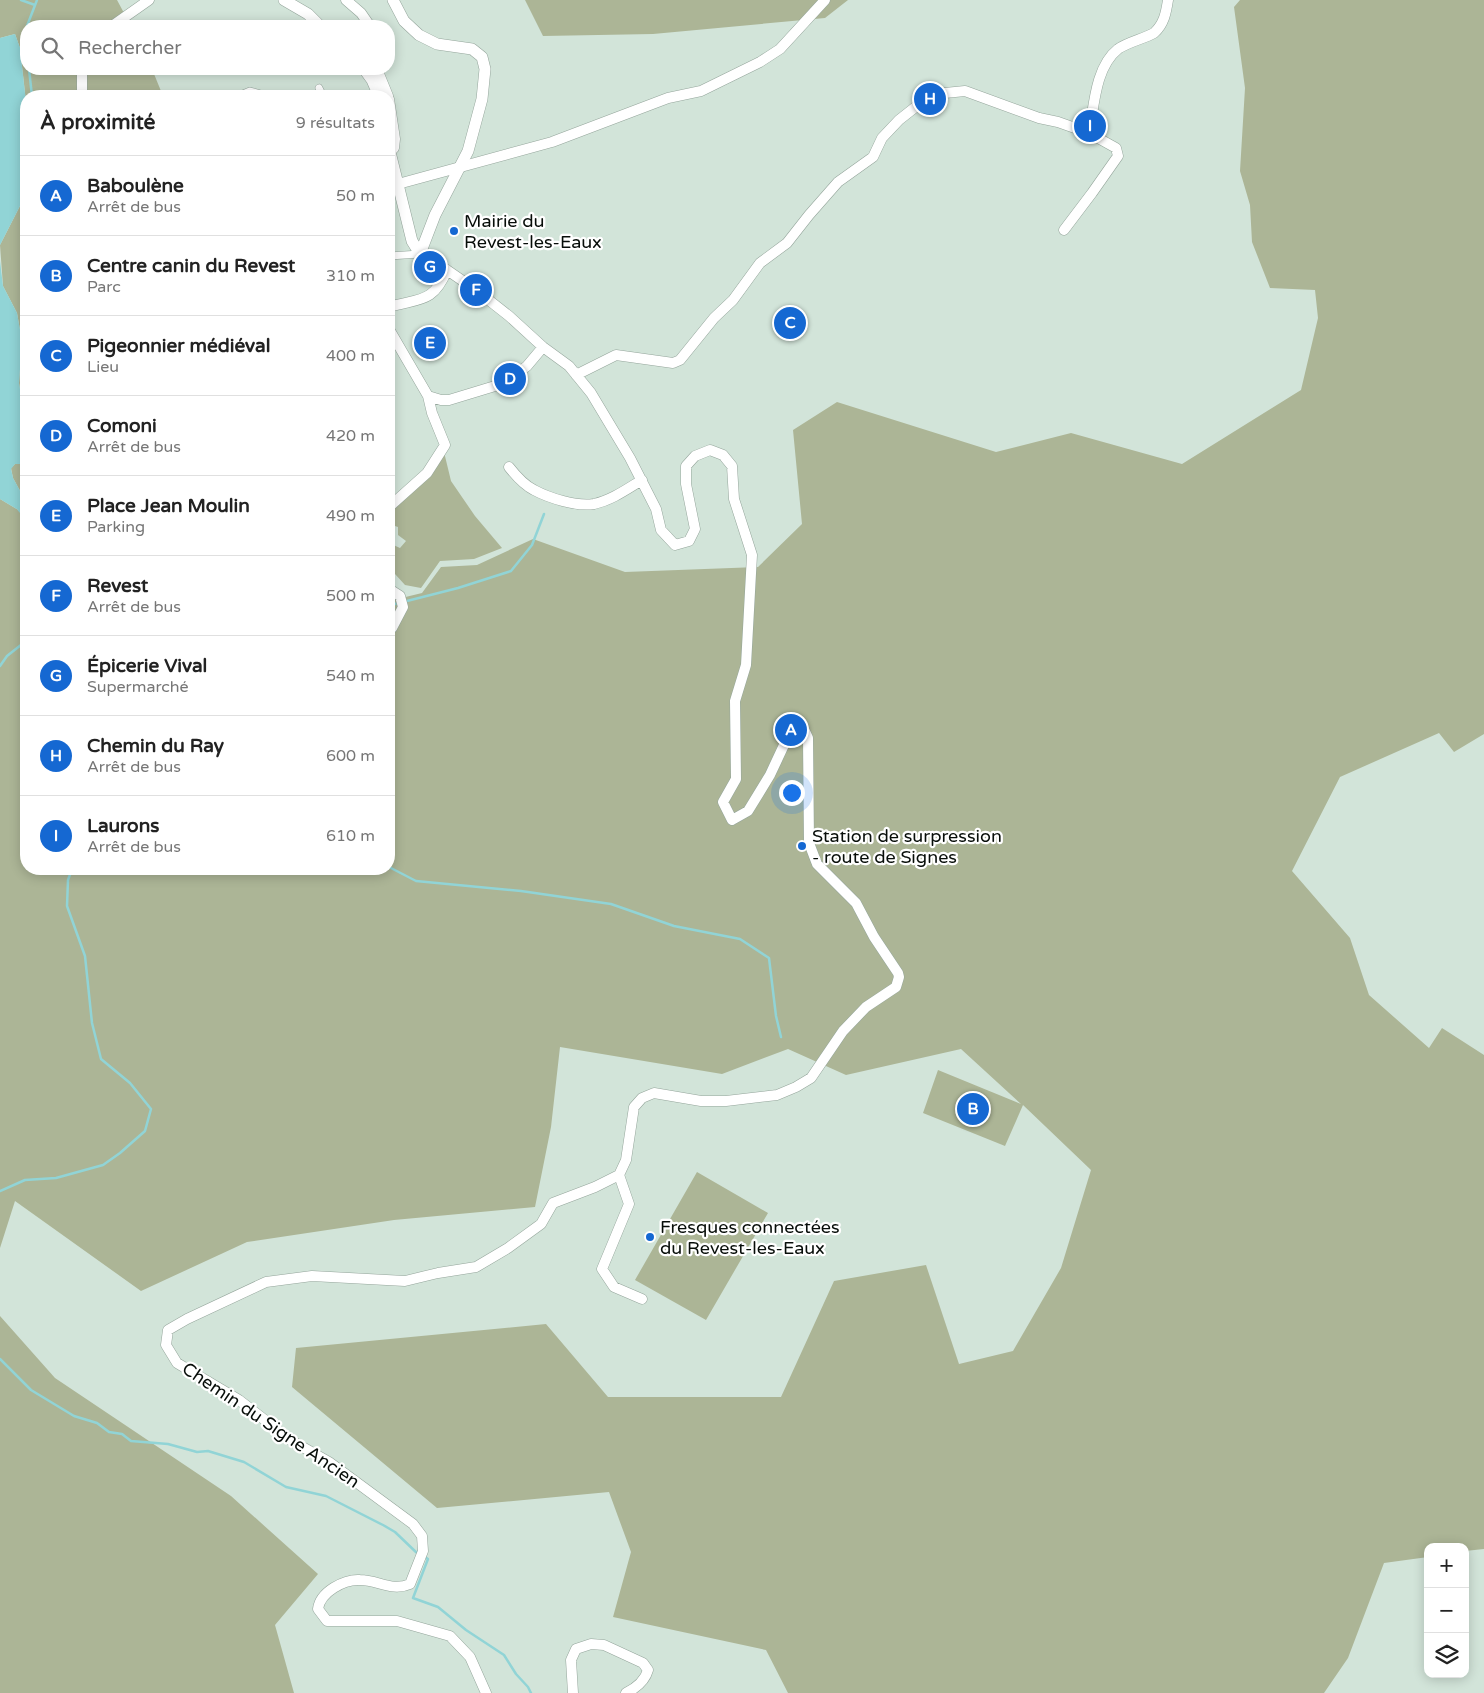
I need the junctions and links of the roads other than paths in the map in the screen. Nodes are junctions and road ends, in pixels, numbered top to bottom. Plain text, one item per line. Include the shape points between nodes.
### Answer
1 (149, 0) edge
2 (284, 0) edge
3 (346, 0) edge
4 (393, 0) edge
5 (825, 0) edge
6 (1168, 0) edge
7 (121, 20) edge
8 (314, 20) edge
9 (365, 20) edge
10 (82, 75) edge
11 (368, 75) edge
12 (379, 75) edge
13 (82, 90) edge
14 (376, 90) edge
15 (385, 90) edge
16 (1089, 133) junction
17 (458, 168) junction
18 (395, 183) edge
19 (1064, 230) dead end
20 (414, 254) junction
21 (395, 256) edge
22 (447, 270) junction
23 (395, 306) edge
24 (395, 339) edge
25 (543, 348) junction
26 (576, 375) junction
27 (428, 396) junction
28 (509, 467) dead end
29 (642, 480) junction
30 (395, 502) edge
31 (395, 595) edge
32 (395, 620) edge
33 (619, 1174) junction
34 (642, 1299) dead end
35 (486, 1693) edge
36 (573, 1693) edge
37 (626, 1693) edge

1 - 7 street
2 - 8 street
3 - 9 street
4 - 17 street via 404,20 419,35 437,44 472,49 482,57 485,76 482,99 466,158
5 - 17 street via 780,49 701,91 668,98 552,142
6 - 16 street via 1159,29 1118,49 1107,62 1098,84
10 - 13 street
11 - 14 street
12 - 15 street
16 - 19 street via 1116,148 1118,156
16 - 26 street via 965,90 945,93 918,104 882,138 873,157 838,182 787,244 760,263 733,300 680,360 673,362 616,355
17 - 18 street
17 - 20 street
18 - 20 street
20 - 21 street
20 - 22 street
22 - 23 street via 432,294
22 - 25 street via 509,316
24 - 27 street
25 - 26 street via 569,366
25 - 27 street via 517,374 495,386 449,400
26 - 29 street via 591,392
27 - 30 street via 445,445 427,474
28 - 29 street via 534,490 584,505 610,499
29 - 33 street via 656,509 661,530 675,545 689,541 695,529 686,484 686,466 695,456 710,450 723,455 732,466 734,500 752,555 746,665 735,701 736,779 723,802 732,820 748,811 770,775 791,730 798,725 803,727 808,738 808,844 816,864 856,903 899,977 896,987 866,1007 843,1031 812,1078 796,1087 777,1095 726,1101 701,1101 654,1093 642,1098 634,1107 626,1160
31 - 32 street via 402,602
33 - 34 street via 629,1204 602,1268 614,1287
33 - 35 street, Chemin du Signe Ancien via 595,1187 553,1202 541,1224 476,1267 404,1281 312,1276 266,1282 168,1330 166,1345 177,1363 239,1400 292,1441 329,1462 413,1524 422,1536 423,1551 410,1584 401,1588 359,1580 341,1584 326,1593 318,1605 327,1621 397,1622 450,1636 470,1657
36 - 37 street via 571,1660 576,1649 591,1644 604,1644 643,1663 648,1670 646,1676

